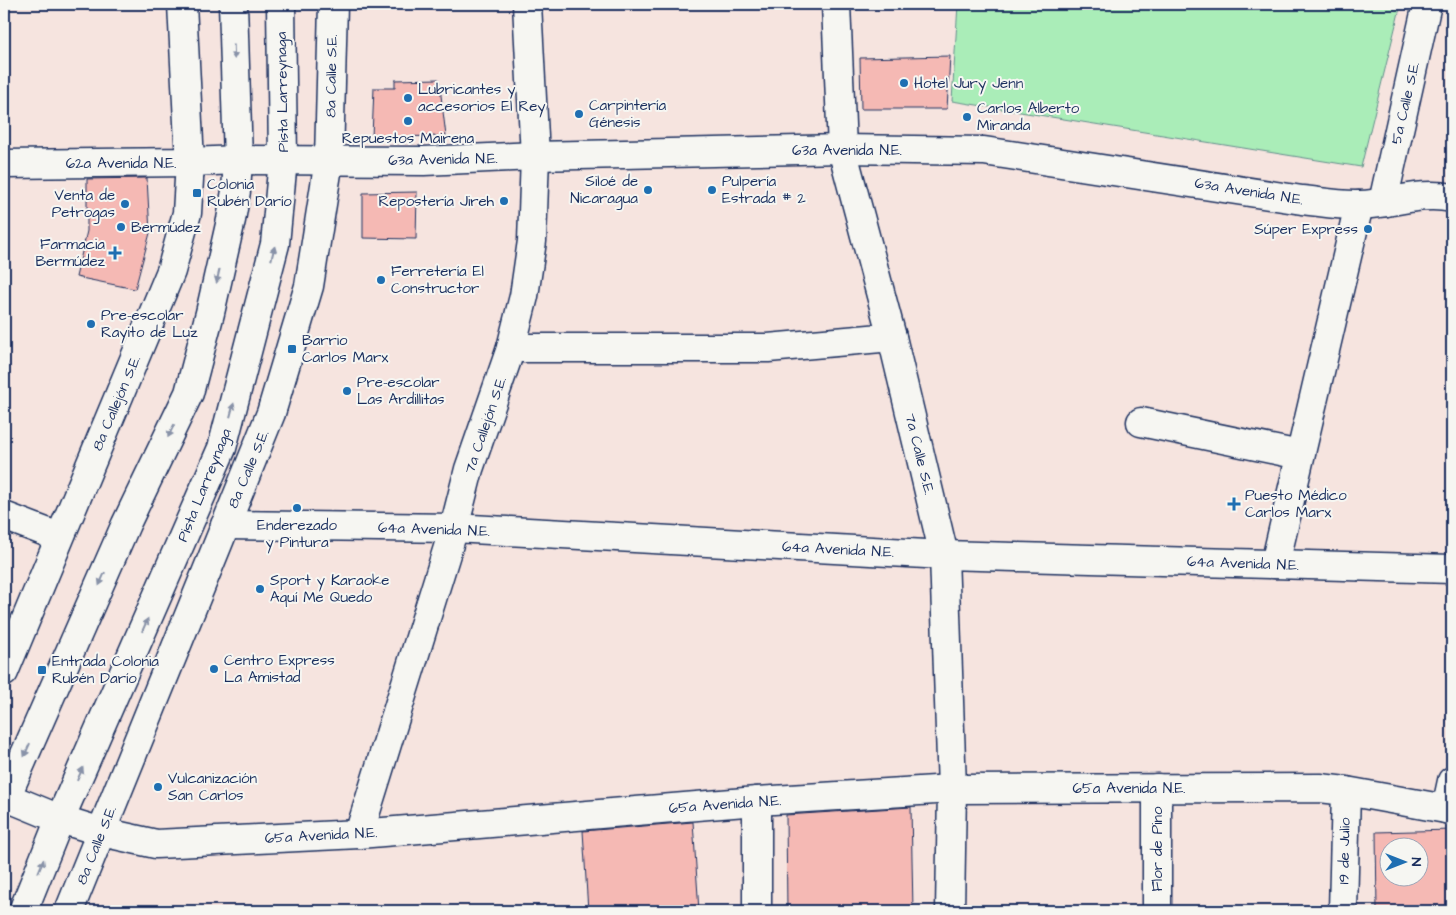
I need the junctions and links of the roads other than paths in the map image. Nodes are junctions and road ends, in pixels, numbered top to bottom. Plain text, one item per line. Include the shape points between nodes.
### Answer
1 (182, 4) edge
2 (233, 4) edge
3 (281, 4) edge
4 (333, 4) edge
5 (527, 4) edge
6 (836, 4) edge
7 (1427, 4) edge
8 (842, 149) junction
9 (536, 156) junction
10 (238, 160) junction
11 (283, 160) junction
12 (329, 160) junction
13 (190, 162) junction
14 (4, 164) edge
15 (1452, 198) edge
16 (1386, 202) junction
17 (1359, 205) junction
18 (892, 337) junction
19 (511, 348) junction
20 (1140, 422) dead end
21 (1300, 455) junction
22 (4, 516) edge
23 (225, 525) junction
24 (454, 528) junction
25 (60, 537) junction
26 (944, 555) junction
27 (1275, 564) junction
28 (1452, 569) edge
29 (4, 672) edge
30 (1452, 780) edge
31 (1157, 788) junction
32 (952, 789) junction
33 (1346, 791) junction
34 (5, 798) edge
35 (757, 801) junction
36 (1449, 810) edge
37 (60, 819) junction
38 (102, 832) junction
39 (359, 834) junction
40 (23, 911) edge
41 (69, 911) edge
42 (757, 911) edge
43 (950, 911) edge
44 (1157, 911) edge
45 (1343, 911) edge

1 - 13 street, 8a Callejón S.E.
2 -> 10 street
3 - 11 street, Pista Larreynaga
4 - 12 street, 8a Calle S.E.
5 - 9 street, 7a Callejón S.E.
6 - 8 street, 7a Calle S.E.
7 - 16 street, 5a Calle S.E. via 1385,193
8 - 9 street, 63a Avenida N.E.
8 - 17 street, 63a Avenida N.E. via 984,151 1302,200
8 - 18 street, 7a Calle S.E.
9 - 12 street, 63a Avenida N.E.
9 - 19 street, 7a Callejón S.E. via 532,241 524,296
10 - 11 street, 63a Avenida N.E.
10 - 13 street, 62a Avenida N.E.
10 -> 34 street via 231,220 189,393 126,524
11 - 12 street, 63a Avenida N.E.
37 -> 11 street, Pista Larreynaga via 222,448 275,244
12 - 23 street, 8a Calle S.E. via 309,286 271,413
13 - 14 street, 62a Avenida N.E.
13 - 25 street, 8a Callejón S.E. via 187,213 172,271
15 - 16 street, 63a Avenida N.E. via 1420,196
16 - 17 street, 63a Avenida N.E.
17 - 21 street
18 - 19 street via 768,348
18 - 26 street, 7a Calle S.E.
19 - 24 street, 7a Callejón S.E. via 468,469
20 - 21 street
21 - 27 street
22 - 25 street
23 - 24 street, 64a Avenida N.E.
23 - 38 street, 8a Calle S.E.
24 - 26 street, 64a Avenida N.E.
24 - 39 street, 7a Callejón S.E.
25 - 29 street, 8a Callejón S.E.
26 - 27 street, 64a Avenida N.E.
26 - 32 street, 7a Calle S.E.
27 - 28 street, 64a Avenida N.E.
30 - 36 street
31 - 32 street, 65a Avenida N.E.
31 - 33 street, 65a Avenida N.E. via 1320,788
31 - 44 street, Flor de Pino
32 - 35 street, 65a Avenida N.E.
32 - 43 street, 7a Calle S.E.
33 - 36 street, 65a Avenida N.E.
33 - 45 street, 19 de Julio
34 - 37 street, 65a Avenida N.E.
35 - 39 street, 65a Avenida N.E.
35 - 42 street
37 - 38 street, 65a Avenida N.E.
40 -> 37 street, Pista Larreynaga
38 - 39 street, 65a Avenida N.E. via 156,844
38 - 41 street, 8a Calle S.E.

